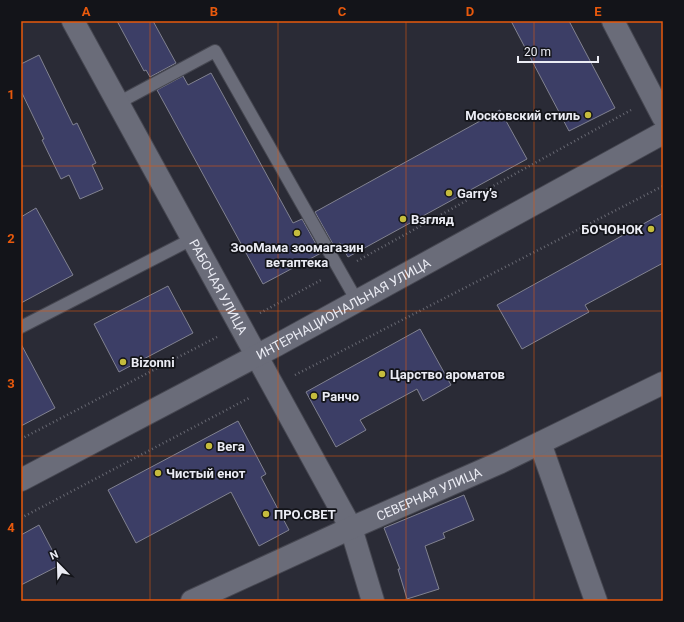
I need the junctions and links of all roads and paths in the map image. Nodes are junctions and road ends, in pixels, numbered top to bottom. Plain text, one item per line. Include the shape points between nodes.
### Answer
1 (73, 21) edge
2 (613, 21) edge
3 (118, 103) junction
4 (663, 117) edge
5 (663, 133) edge
6 (663, 186) edge
7 (192, 239) junction
8 (357, 301) junction
9 (21, 327) edge
10 (256, 357) junction
11 (663, 382) edge
12 (272, 386) junction
13 (540, 443) junction
14 (21, 480) edge
15 (21, 518) edge
16 (351, 528) junction
17 (192, 601) edge
18 (374, 601) edge
19 (596, 601) edge

1 - 3 street, РАБОЧАЯ УЛИЦА
2 - 4 street
3 - 7 street, РАБОЧАЯ УЛИЦА
3 - 8 lane via 215,51
5 - 8 street, ИНТЕРНАЦИОНАЛЬНАЯ УЛИЦА
6 - 12 path
7 - 9 lane
7 - 10 street, РАБОЧАЯ УЛИЦА
8 - 10 street, ИНТЕРНАЦИОНАЛЬНАЯ УЛИЦА
10 - 12 street, РАБОЧАЯ УЛИЦА
10 - 14 street, ИНТЕРНАЦИОНАЛЬНАЯ УЛИЦА
11 - 13 street, СЕВЕРНАЯ УЛИЦА
12 - 15 path
12 - 16 street, РАБОЧАЯ УЛИЦА
13 - 16 street, СЕВЕРНАЯ УЛИЦА
13 - 19 street
16 - 17 street, СЕВЕРНАЯ УЛИЦА
16 - 18 street, РАБОЧАЯ УЛИЦА

